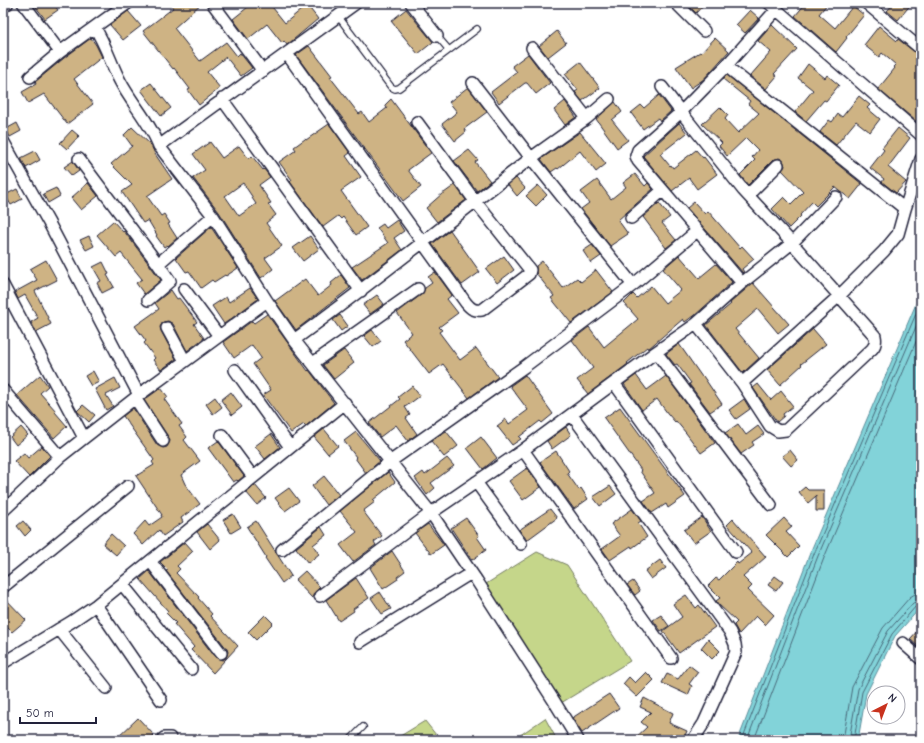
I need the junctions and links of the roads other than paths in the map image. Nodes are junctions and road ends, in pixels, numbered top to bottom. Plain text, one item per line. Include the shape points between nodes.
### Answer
1 (6, 3) edge
2 (23, 3) edge
3 (128, 3) edge
4 (356, 3) edge
5 (411, 3) edge
6 (676, 3) edge
7 (866, 3) edge
8 (213, 4) edge
9 (3, 5) edge
10 (772, 6) edge
11 (338, 16) junction
12 (95, 28) junction
13 (477, 29) dead end
14 (704, 31) dead end
15 (437, 36) joint
16 (532, 48) dead end
17 (921, 49) edge
18 (449, 50) junction
19 (60, 52) junction
20 (287, 54) junction
21 (726, 66) junction
22 (263, 71) junction
23 (30, 77) dead end
24 (473, 84) dead end
25 (662, 87) dead end
26 (222, 99) junction
27 (609, 99) dead end
28 (681, 112) junction
29 (586, 118) junction
30 (417, 122) dead end
31 (921, 136) edge
32 (3, 141) edge
33 (159, 146) junction
34 (531, 158) junction
35 (79, 159) dead end
36 (921, 159) edge
37 (778, 165) dead end
38 (662, 191) junction
39 (748, 195) junction
40 (836, 197) dead end
41 (475, 201) junction
42 (904, 209) junction
43 (213, 216) junction
44 (631, 218) dead end
45 (697, 231) junction
46 (422, 242) junction
47 (792, 243) junction
48 (158, 264) junction
49 (742, 283) junction
50 (3, 285) edge
51 (633, 286) junction
52 (184, 289) dead end
53 (418, 289) dead end
54 (361, 291) junction
55 (839, 296) junction
56 (148, 300) dead end
57 (267, 301) junction
58 (696, 324) junction
59 (167, 328) dead end
60 (219, 336) junction
61 (294, 340) junction
62 (656, 352) junction
63 (185, 361) junction
64 (313, 363) junction
65 (235, 370) dead end
66 (614, 383) junction
67 (742, 383) junction
68 (5, 397) edge
69 (137, 397) junction
70 (345, 403) junction
71 (572, 415) junction
72 (222, 435) dead end
73 (84, 438) junction
74 (163, 441) dead end
75 (290, 447) junction
76 (524, 450) junction
77 (60, 457) junction
78 (390, 461) junction
79 (253, 478) junction
80 (476, 482) junction
81 (128, 486) dead end
82 (771, 505) dead end
83 (3, 511) edge
84 (431, 513) junction
85 (521, 544) dead end
86 (282, 550) dead end
87 (736, 552) dead end
88 (150, 561) junction
89 (471, 573) junction
90 (122, 584) junction
91 (3, 587) edge
92 (320, 596) dead end
93 (96, 605) junction
94 (59, 629) junction
95 (360, 642) dead end
96 (903, 643) dead end
97 (221, 653) dead end
98 (671, 658) dead end
99 (921, 659) edge
100 (3, 664) edge
101 (191, 669) dead end
102 (106, 688) dead end
103 (161, 700) dead end
104 (363, 728) dead end
105 (162, 740) edge
106 (172, 740) edge
107 (350, 740) edge
108 (578, 740) edge
109 (693, 740) edge

1 - 9 street
2 - 19 street
3 - 12 street
4 - 11 street
5 - 15 street
6 - 14 street
7 - 17 street
8 - 22 street
10 - 21 street
10 - 31 street
11 - 18 lane via 395,89 400,88
11 - 20 street
12 - 19 street
12 - 33 street via 120,81 155,134
13 - 18 lane
15 - 18 lane
16 - 29 street
19 - 23 street
20 - 22 street
20 - 46 street
21 - 28 street
21 - 42 street
22 - 26 street
24 - 34 street
25 - 28 street
26 - 33 street
26 - 54 street
27 - 29 street
28 - 38 street via 637,152 636,156
28 - 39 street
29 - 34 street
30 - 41 street
32 - 69 street via 49,224
33 - 43 street
34 - 41 street
34 - 51 street
35 - 48 street
36 - 42 street
37 - 39 street
38 - 44 street
38 - 45 street
39 - 47 street
40 - 47 street
41 - 46 street
41 - 46 street via 528,266 529,274 482,310 471,309
42 - 55 street via 898,234
43 - 48 street
43 - 57 street
45 - 49 street
45 - 51 street
46 - 54 street
47 - 49 street
47 - 55 street
48 - 56 street via 170,281
49 - 58 street
50 - 73 street
51 - 78 street via 524,367
52 - 60 street
53 - 64 street
54 - 61 street
55 - 67 street
55 - 67 street via 875,336 874,346 786,430 778,431 770,426
57 - 60 street
57 - 61 street
58 - 62 street
58 - 67 street
59 - 63 street
60 - 63 street
61 - 64 street
62 - 66 street
62 - 82 street
63 - 69 street
64 - 70 street
65 - 75 street
66 - 71 street
66 - 87 street
68 - 77 street
69 - 73 street
69 - 74 street
70 - 75 street
70 - 78 street
71 - 76 street
71 - 109 street via 730,632 735,644 736,652 704,723
72 - 79 street
73 - 77 street
75 - 79 street
76 - 80 street
76 - 98 street
77 - 83 street
78 - 84 street
78 - 86 street
79 - 88 street
80 - 84 street
80 - 85 street
81 - 91 street
84 - 89 street
84 - 92 street
88 - 90 street
88 - 97 street
89 - 95 street
89 - 108 street
90 - 93 street
90 - 101 street
93 - 94 street
93 - 103 street
94 - 100 street
94 - 102 street
96 - 99 street
104 - 107 lane
105 - 106 street

